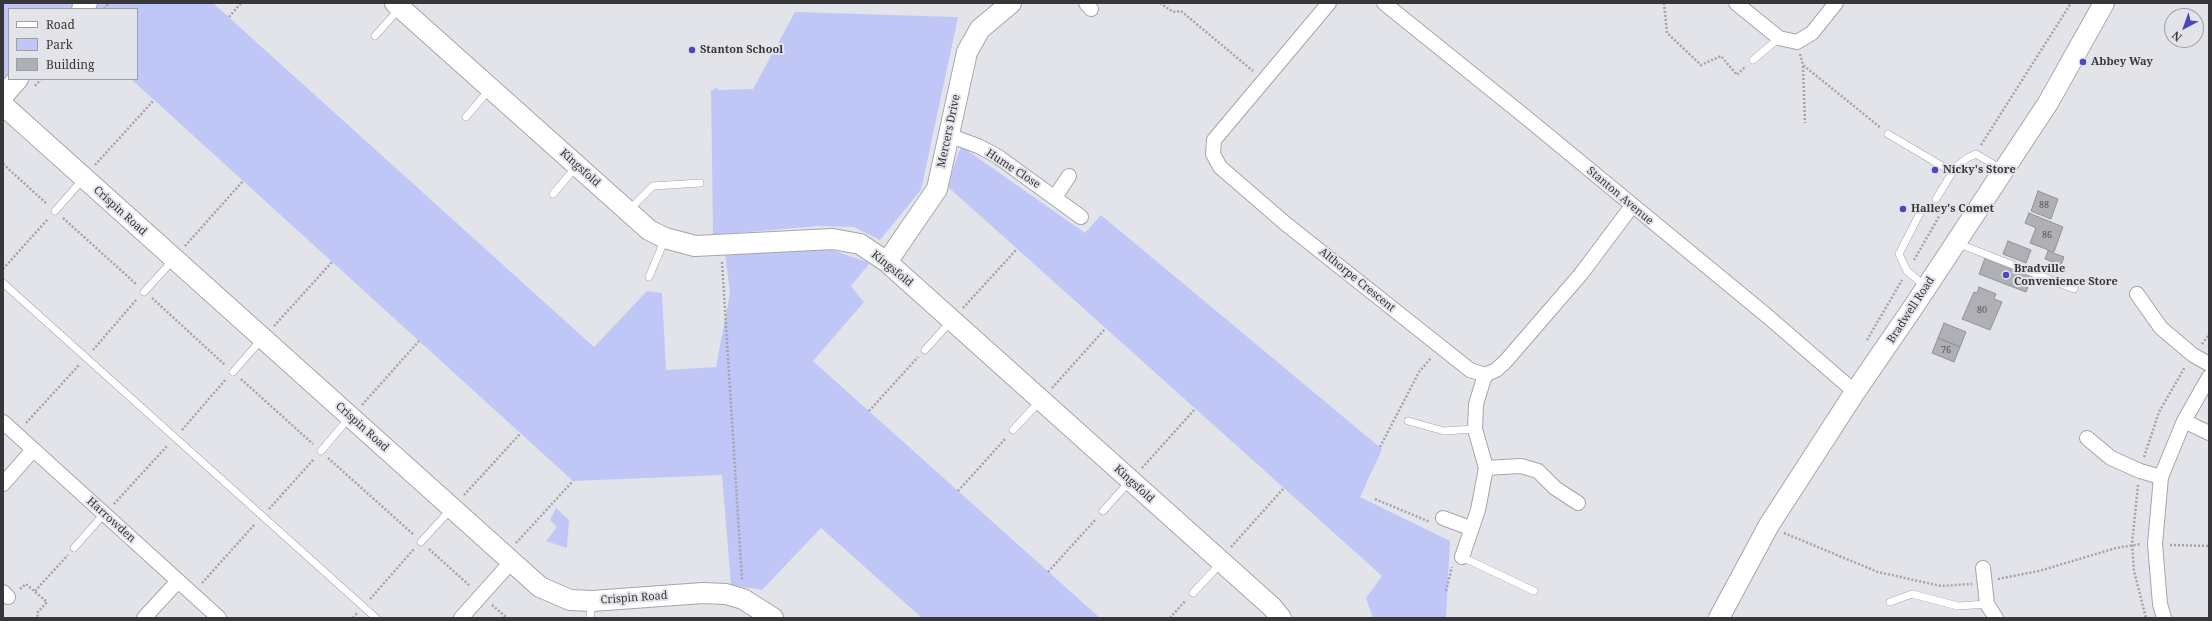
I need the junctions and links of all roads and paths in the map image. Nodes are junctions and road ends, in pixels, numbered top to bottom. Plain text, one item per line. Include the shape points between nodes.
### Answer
1 (241, 3) edge
2 (1160, 3) edge
3 (1329, 3) edge
4 (1384, 3) edge
5 (1664, 3) edge
6 (1736, 3) edge
7 (1836, 3) edge
8 (2104, 3) edge
9 (1009, 4) edge
10 (398, 5) edge
11 (228, 17) dead end
12 (375, 36) dead end
13 (1779, 38) junction
14 (1797, 42) junction
15 (1753, 60) joint
16 (1803, 65) junction
17 (17, 80) edge
18 (1264, 80) junction
19 (490, 88) junction
20 (3, 96) edge
21 (154, 100) dead end
22 (3, 105) edge
23 (466, 118) dead end
24 (1805, 123) dead end
25 (1888, 134) joint
26 (948, 135) junction
27 (3, 164) edge
28 (577, 166) junction
29 (2004, 171) junction
30 (1952, 172) junction
31 (1069, 176) dead end
32 (84, 178) junction
33 (243, 181) dead end
34 (700, 183) dead end
35 (553, 194) dead end
36 (1055, 197) junction
37 (1936, 199) dead end
38 (1632, 206) junction
39 (55, 211) junction
40 (628, 211) junction
41 (1920, 213) dead end
42 (1081, 217) dead end
43 (665, 238) junction
44 (1956, 242) junction
45 (721, 245) junction
46 (1017, 249) dead end
47 (174, 259) junction
48 (332, 262) dead end
49 (887, 262) junction
50 (3, 269) edge
51 (649, 276) dead end
52 (3, 283) edge
53 (1926, 288) junction
54 (2074, 289) dead end
55 (144, 292) junction
56 (2137, 294) dead end
57 (952, 320) junction
58 (1105, 329) dead end
59 (263, 338) junction
60 (419, 341) dead end
61 (1440, 347) junction
62 (925, 350) joint
63 (2209, 364) edge
64 (233, 372) junction
65 (1485, 375) junction
66 (2209, 377) edge
67 (1855, 392) junction
68 (1040, 400) junction
69 (1195, 409) dead end
70 (869, 411) dead end
71 (351, 417) junction
72 (1408, 421) dead end
73 (2184, 421) junction
74 (3, 422) edge
75 (1475, 429) junction
76 (1013, 430) joint
77 (2209, 433) edge
78 (520, 434) dead end
79 (2087, 438) dead end
80 (1380, 447) dead end
81 (34, 450) junction
82 (321, 451) junction
83 (1486, 468) junction
84 (2162, 476) junction
85 (573, 481) dead end
86 (1130, 481) junction
87 (3, 484) edge
88 (1284, 488) dead end
89 (958, 491) dead end
90 (1375, 499) dead end
91 (1578, 503) dead end
92 (452, 508) junction
93 (1103, 511) joint
94 (104, 514) junction
95 (1443, 518) joint
96 (1470, 528) junction
97 (421, 542) junction
98 (74, 548) joint
99 (508, 558) junction
100 (1462, 558) junction
101 (1220, 562) junction
102 (1983, 568) dead end
103 (1048, 572) dead end
104 (178, 581) junction
105 (35, 591) junction
106 (1446, 591) dead end
107 (1534, 591) dead end
108 (1193, 593) joint
109 (6, 595) edge
110 (481, 596) junction
111 (743, 599) junction
112 (1890, 602) dead end
113 (1987, 604) junction
114 (363, 606) junction
115 (591, 610) edge
116 (38, 618) edge
117 (144, 618) edge
118 (219, 618) edge
119 (353, 618) edge
120 (376, 618) edge
121 (461, 618) edge
122 (507, 618) edge
123 (773, 618) edge
124 (1170, 618) edge
125 (1281, 618) edge
126 (1719, 618) edge
127 (1996, 618) edge
128 (2164, 618) edge

1 - 11 path
2 - 18 path via 1173,12 1181,11
3 - 18 street, Althorpe Crescent
4 - 38 street, Stanton Avenue
5 - 15 path via 1666,33 1701,65 1721,56 1737,74
6 - 13 street
7 - 14 street via 1812,33
8 - 29 street, Bradwell Road via 2048,103
9 - 26 street, Mercers Drive via 980,29 967,52
10 - 12 lane
10 - 19 street, Kingsfold
13 - 14 street
13 - 15 lane
14 - 16 path
16 - 24 path
16 - 25 path
17 - 20 street
18 - 61 street, Althorpe Crescent via 1214,140 1213,154 1220,167 1286,224
19 - 23 lane
19 - 28 street, Kingsfold
21 - 32 path
22 - 32 street, Crispin Road
25 - 30 lane
26 - 36 street, Hume Close via 997,156
26 - 49 street, Mercers Drive via 937,188
27 - 39 path
28 - 35 lane
28 - 40 street, Kingsfold
29 - 30 lane via 1976,154 1967,158
29 - 44 street, Bradwell Road
30 - 37 lane
31 - 36 street
32 - 39 lane
32 - 47 street, Crispin Road
33 - 47 path
34 - 40 lane via 653,186
36 - 42 street, Hume Close
38 - 65 street via 1581,274 1530,335 1496,370
38 - 67 street, Stanton Avenue via 1766,315
39 - 50 path
39 - 55 path
40 - 43 street, Kingsfold via 649,230
41 - 53 lane via 1899,254 1908,271
43 - 45 street, Kingsfold via 695,246
43 - 51 lane
44 - 53 street, Bradwell Road
44 - 54 lane
45 - 49 street, Kingsfold via 833,239 860,244
45 - 111 path
46 - 57 path
47 - 55 lane
47 - 59 street, Crispin Road
48 - 59 path
49 - 57 street, Kingsfold
52 - 114 lane
53 - 67 street, Bradwell Road
55 - 64 path
56 - 63 street via 2161,328 2193,355
57 - 62 lane
57 - 68 street, Kingsfold
58 - 68 path
59 - 64 lane
59 - 71 street, Crispin Road
60 - 71 path
61 - 65 street, Althorpe Crescent via 1470,370
61 - 80 path via 1419,372
62 - 70 path
64 - 82 path
65 - 75 street via 1476,404
66 - 73 street
67 - 126 street, Bradwell Road via 1769,526
68 - 76 lane
68 - 86 street, Kingsfold
69 - 86 path
71 - 82 lane
71 - 92 street, Crispin Road
72 - 75 lane via 1444,431
73 - 77 street
73 - 84 street
74 - 81 street, Harrowden
75 - 83 street
76 - 89 path
78 - 92 path
79 - 84 street via 2111,458 2140,472
81 - 87 street
81 - 94 street, Harrowden
82 - 97 path
83 - 91 street via 1521,466 1538,471 1555,488
83 - 96 street via 1478,510
84 - 128 street via 2155,544 2160,604
85 - 99 path
86 - 93 lane
86 - 101 street, Kingsfold
88 - 101 path
90 - 95 path via 1428,523
92 - 97 lane
92 - 99 street, Crispin Road
93 - 103 path
94 - 98 lane
94 - 104 street, Harrowden
95 - 96 street
96 - 100 street
97 - 110 path
97 - 114 path
98 - 105 path
99 - 110 street
99 - 115 street, Crispin Road via 540,587
100 - 106 path via 1453,564
100 - 107 lane
101 - 108 lane
101 - 125 street, Kingsfold via 1272,607
102 - 113 street
104 - 117 street
104 - 118 street, Harrowden
105 - 109 path via 26,584 18,592
105 - 116 path via 47,602 37,613
108 - 124 path
110 - 121 street
110 - 122 path
111 - 115 street, Crispin Road via 726,594 704,593
111 - 123 street, Crispin Road
112 - 113 lane via 1912,594 1958,606
113 - 127 street
114 - 119 path
114 - 120 lane

